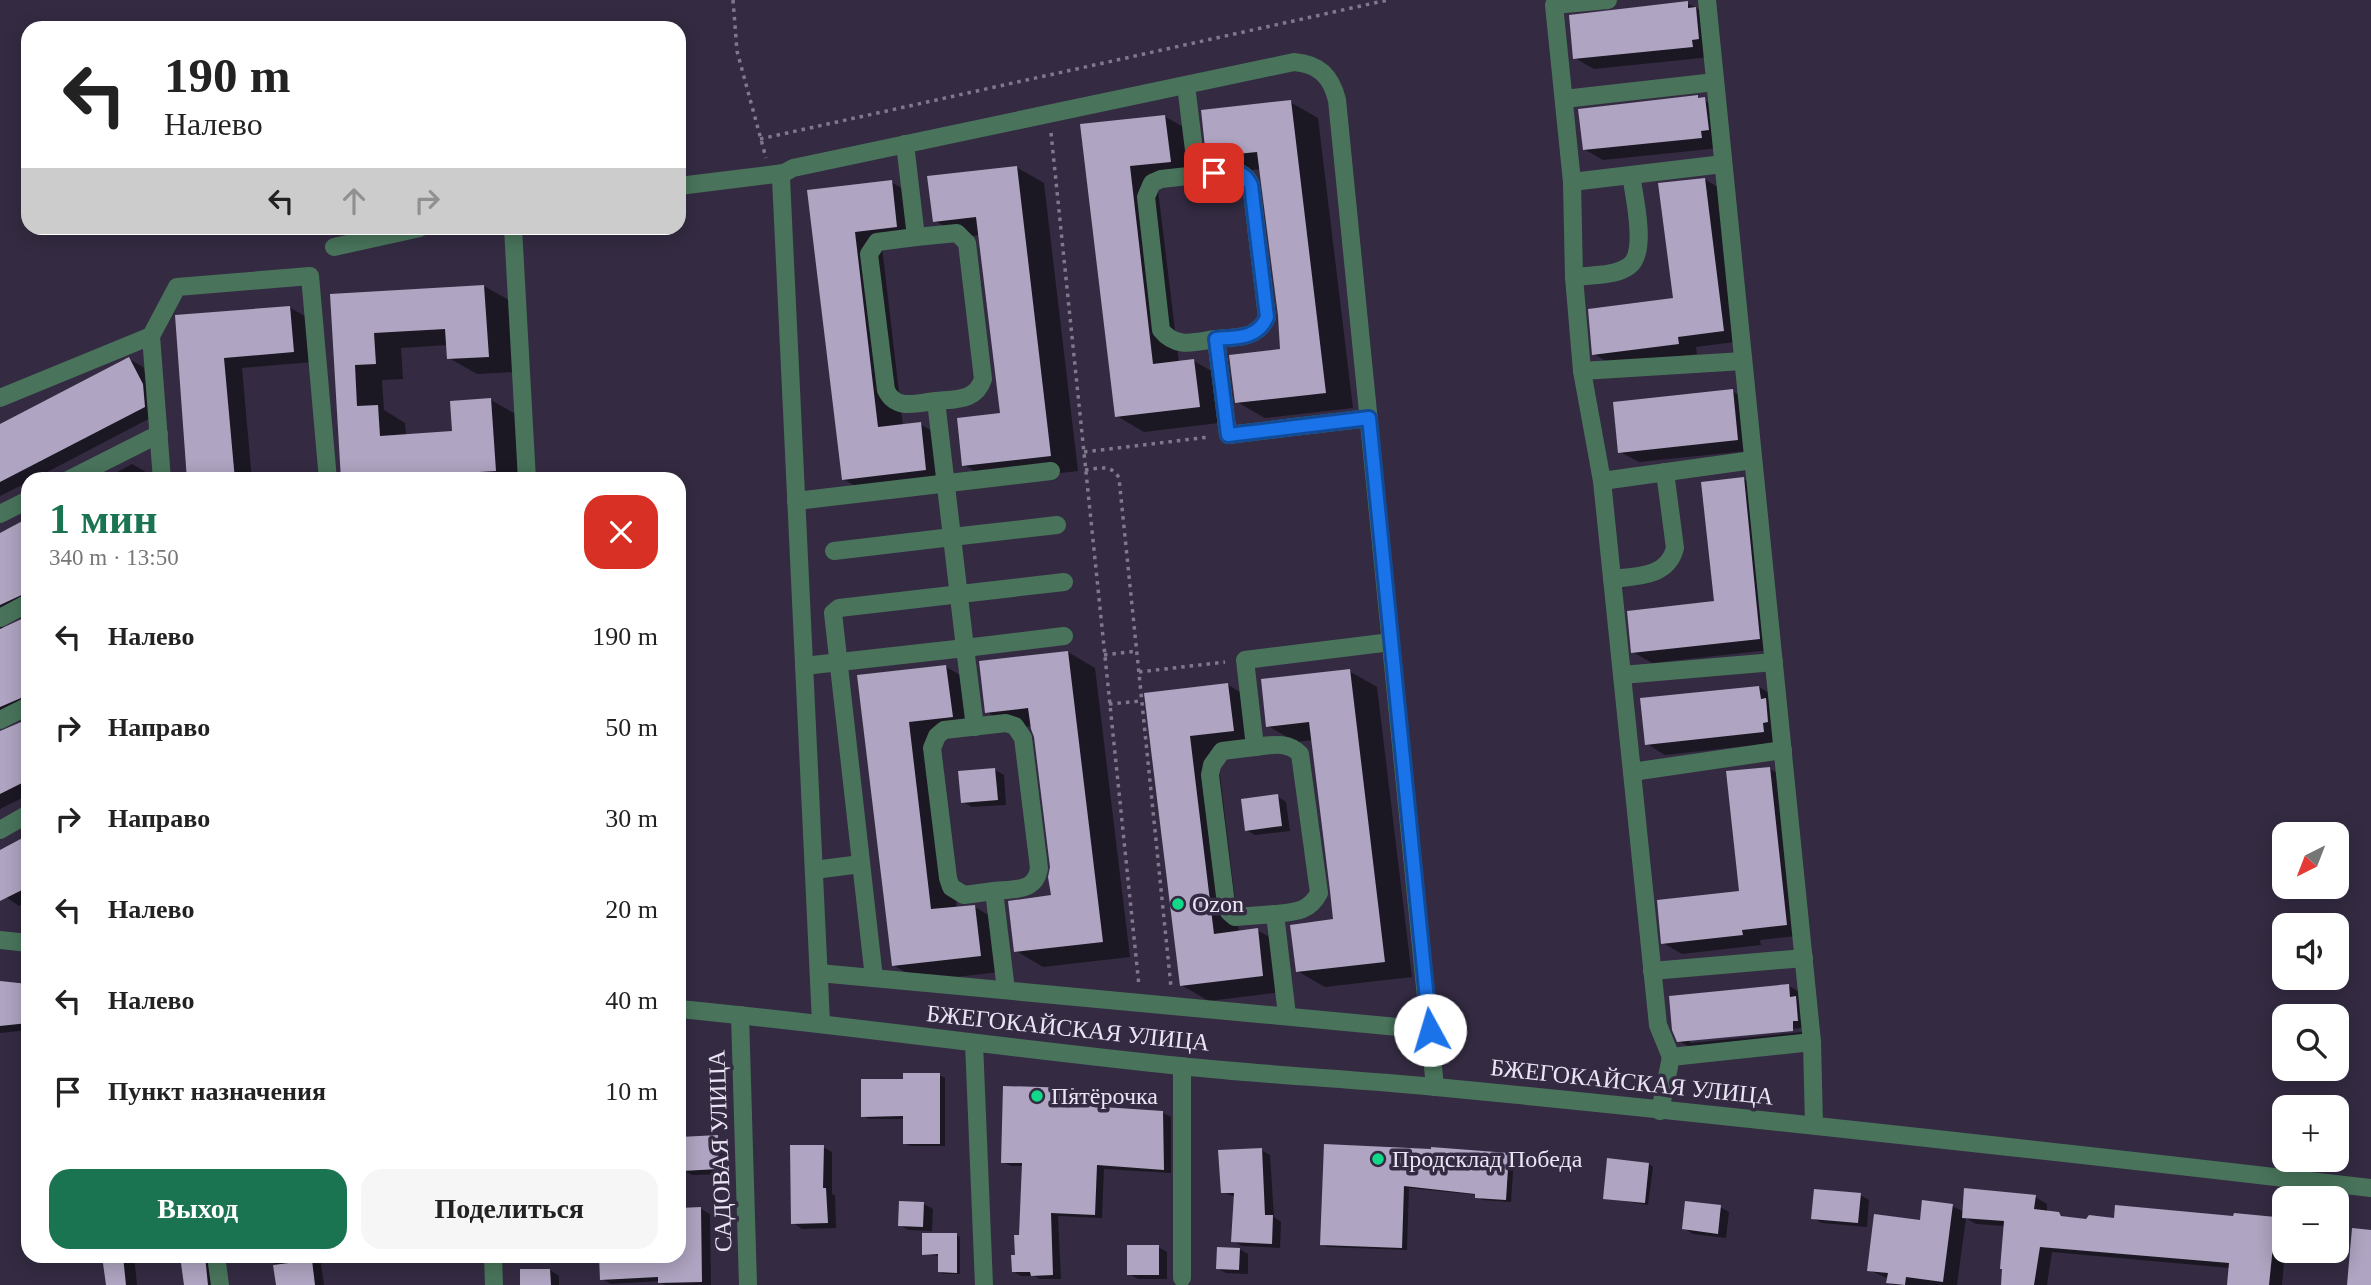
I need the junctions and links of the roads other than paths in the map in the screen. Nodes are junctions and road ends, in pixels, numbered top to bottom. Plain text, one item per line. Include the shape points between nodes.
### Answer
1 (1608, 0) edge
2 (1707, 0) edge
3 (1715, 82) junction
4 (1186, 85) junction
5 (1564, 99) junction
6 (905, 144) junction
7 (1723, 164) junction
8 (784, 173) junction
9 (1197, 174) junction
10 (1631, 175) junction
11 (1572, 182) junction
12 (686, 185) edge
13 (388, 235) edge
14 (513, 235) edge
15 (916, 237) junction
16 (334, 247) dead end
17 (1574, 277) junction
18 (151, 336) junction
19 (1216, 339) junction
20 (1743, 361) junction
21 (1582, 371) junction
22 (0, 398) edge
23 (936, 401) junction
24 (1369, 418) junction
25 (159, 434) junction
26 (1753, 460) junction
27 (1051, 471) dead end
28 (84, 472) edge
29 (161, 472) edge
30 (327, 472) edge
31 (527, 472) edge
32 (1665, 472) junction
33 (1602, 481) junction
34 (945, 484) junction
35 (796, 501) junction
36 (21, 504) edge
37 (0, 514) edge
38 (1057, 524) dead end
39 (952, 537) junction
40 (834, 551) dead end
41 (1612, 579) junction
42 (1064, 582) dead end
43 (958, 594) junction
44 (21, 607) edge
45 (0, 618) edge
46 (1064, 636) dead end
47 (1391, 642) junction
48 (965, 648) junction
49 (1774, 662) junction
50 (837, 663) junction
51 (804, 667) junction
52 (1622, 675) junction
53 (21, 710) edge
54 (0, 720) edge
55 (975, 727) junction
56 (1255, 747) junction
57 (1783, 750) junction
58 (1632, 772) junction
59 (21, 818) edge
60 (0, 830) edge
61 (861, 864) junction
62 (814, 870) junction
63 (994, 891) junction
64 (1275, 914) junction
65 (0, 940) edge
66 (21, 942) edge
67 (1804, 958) junction
68 (1652, 971) junction
69 (819, 973) junction
70 (874, 978) junction
71 (1006, 990) junction
72 (686, 1010) edge
73 (740, 1015) junction
74 (1287, 1015) junction
75 (821, 1023) junction
76 (1430, 1030) junction
77 (1812, 1042) junction
78 (974, 1043) junction
79 (1671, 1057) junction
80 (1182, 1066) junction
81 (1435, 1087) junction
82 (1660, 1111) junction
83 (1814, 1125) junction
84 (2371, 1188) edge
85 (217, 1263) edge
86 (493, 1263) edge
87 (1182, 1278) dead end
88 (220, 1285) edge
89 (494, 1285) edge
90 (748, 1285) edge
91 (984, 1285) edge

1 - 5 street via 1554,5
2 - 3 street
3 - 5 street
3 - 7 street
4 - 6 street
4 - 9 street
4 - 24 street via 1294,62 1315,66 1333,84
5 - 11 street
6 - 8 street
6 - 15 street
7 - 10 street
7 - 20 street
8 - 12 street
8 - 35 street via 780,188
9 - 19 street via 1231,171 1248,177 1267,317 1258,332
9 - 19 street via 1161,179 1147,189 1161,330 1180,344
10 - 11 street
10 - 17 street via 1638,257 1620,271
11 - 17 street
13 - 16 street
14 - 31 street
15 - 23 street via 877,242 869,254 886,390 890,398 904,405
15 - 23 street via 957,233 967,243 983,379 970,397
17 - 21 street
18 - 22 street
18 - 25 street
18 - 30 street via 177,287 310,276
19 - 24 street via 1228,435
20 - 21 street
20 - 26 street
21 - 33 street
23 - 34 street
24 - 47 street
25 - 28 street
25 - 29 street
26 - 32 street
26 - 49 street
27 - 34 street
32 - 33 street
32 - 41 street via 1675,548 1672,558 1653,573
33 - 41 street
34 - 35 street
34 - 39 street
35 - 51 street
36 - 37 street
38 - 39 street
39 - 40 street
39 - 43 street
41 - 52 street
42 - 43 street
43 - 48 street
43 - 50 street via 839,608 831,618
44 - 45 street
46 - 48 street
47 - 56 street via 1245,660
47 - 76 street
48 - 50 street
48 - 55 street
49 - 52 street
49 - 57 street
50 - 51 street
50 - 61 street
51 - 62 street
52 - 58 street
53 - 54 street
55 - 63 street via 944,730 932,748 951,887 964,895
55 - 63 street via 1006,723 1015,726 1023,738 1039,868 1033,884
56 - 64 street via 1279,745 1300,754 1319,893 1308,908
56 - 64 street via 1222,751 1210,775 1229,912 1235,917
57 - 58 street
57 - 67 street
58 - 68 street
59 - 60 street
61 - 62 street
61 - 70 street
62 - 69 street
63 - 71 street
64 - 74 street
65 - 66 street
67 - 68 street
67 - 77 street
68 - 79 street via 1657,1025
69 - 70 street
69 - 75 street
70 - 71 street
71 - 74 street
72 - 73 street, БЖЕГОКАЙСКАЯ УЛИЦА
73 - 75 street, БЖЕГОКАЙСКАЯ УЛИЦА
73 - 90 street, САДОВАЯ УЛИЦА
74 - 76 street
75 - 78 street, БЖЕГОКАЙСКАЯ УЛИЦА
76 - 81 street
77 - 79 street
77 - 83 street
78 - 80 street, БЖЕГОКАЙСКАЯ УЛИЦА
78 - 91 street
79 - 82 street
80 - 81 street, БЖЕГОКАЙСКАЯ УЛИЦА
80 - 87 street
81 - 82 street, БЖЕГОКАЙСКАЯ УЛИЦА
82 - 83 street, БЖЕГОКАЙСКАЯ УЛИЦА
83 - 84 street, БЖЕГОКАЙСКАЯ УЛИЦА
85 - 88 street
86 - 89 street

